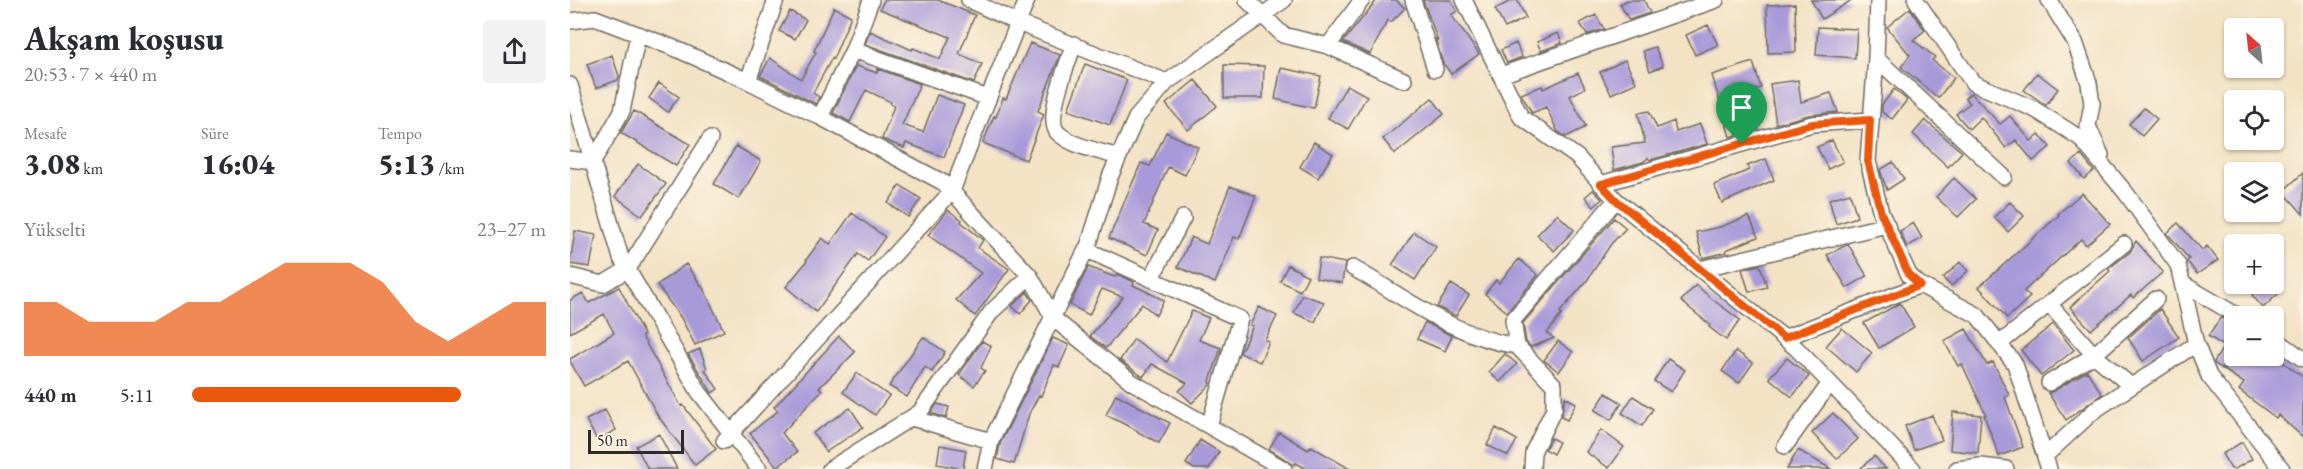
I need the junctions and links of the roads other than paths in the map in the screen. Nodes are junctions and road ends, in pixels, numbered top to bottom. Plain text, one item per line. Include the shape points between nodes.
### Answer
1 (776, 0) edge
2 (871, 0) edge
3 (969, 0) edge
4 (1027, 0) edge
5 (1247, 0) edge
6 (1284, 0) edge
7 (1362, 0) edge
8 (1413, 0) edge
9 (1464, 0) edge
10 (1716, 0) edge
11 (1878, 0) edge
12 (1916, 0) edge
13 (2049, 0) edge
14 (1261, 16) junction
15 (570, 21) edge
16 (1018, 23) junction
17 (638, 35) junction
18 (1074, 44) junction
19 (1328, 46) junction
20 (853, 50) junction
21 (1876, 58) junction
22 (1435, 69) dead end
23 (1501, 75) junction
24 (1404, 80) dead end
25 (748, 81) junction
26 (1167, 82) junction
27 (570, 85) edge
28 (988, 98) junction
29 (820, 117) junction
30 (1870, 120) junction
31 (710, 139) dead end
32 (1119, 157) junction
33 (570, 159) edge
34 (593, 162) junction
35 (2110, 173) junction
36 (2004, 177) dead end
37 (1601, 184) junction
38 (952, 191) junction
39 (1616, 200) junction
40 (1183, 218) dead end
41 (1887, 225) junction
42 (2124, 244) dead end
43 (1087, 250) junction
44 (1353, 268) dead end
45 (628, 269) junction
46 (1700, 269) junction
47 (570, 276) edge
48 (1030, 276) junction
49 (1151, 279) junction
50 (2182, 284) junction
51 (1920, 285) junction
52 (2156, 299) dead end
53 (2049, 304) junction
54 (2224, 308) edge
55 (1054, 319) junction
56 (1784, 338) junction
57 (1999, 344) junction
58 (2196, 344) junction
59 (2284, 345) edge
60 (1517, 346) junction
61 (2094, 355) junction
62 (2303, 358) edge
63 (2049, 382) dead end
64 (1830, 383) junction
65 (2131, 386) junction
66 (912, 418) junction
67 (1209, 426) junction
68 (728, 437) junction
69 (991, 441) junction
70 (1785, 446) dead end
71 (2047, 463) edge
72 (759, 469) edge
73 (830, 469) edge
74 (985, 469) edge
75 (1284, 469) edge
76 (1532, 469) edge
77 (1913, 469) edge
78 (1960, 469) edge
79 (2006, 469) edge
80 (2282, 469) edge

1 - 25 street
2 - 20 street
3 - 16 street
4 - 16 street
5 - 14 street
6 - 14 street
7 - 19 street
8 - 22 street
9 - 23 street
10 - 23 street
11 - 21 street
12 - 35 street via 1973,83 2034,109 2080,138
13 - 35 street via 2075,42 2089,83 2092,104 2088,126
14 - 19 street via 1282,35
14 - 26 street
15 - 17 street via 595,18
16 - 18 street
16 - 28 street
17 - 25 street
17 - 34 street via 622,111
18 - 26 street
18 - 32 street via 1054,108 1053,124 1068,140
19 - 24 street
20 - 28 street
20 - 29 street
21 - 30 street
21 - 36 street
23 - 37 street via 1521,117 1577,156
25 - 29 street
26 - 32 street via 1136,118
27 - 34 street
28 - 38 street
29 - 38 street via 944,183
30 - 37 street via 1812,124
30 - 41 street via 1868,161
31 - 45 street
32 - 43 street
33 - 34 street
34 - 45 street via 621,258
35 - 50 street via 2178,265
37 - 39 street
38 - 48 street
38 - 68 street
39 - 46 street
39 - 60 street via 1513,320
40 - 49 street
41 - 46 street
41 - 51 street via 1909,275
42 - 53 street
43 - 49 street
43 - 55 street
44 - 60 street via 1421,310 1473,334
45 - 47 street via 603,284
45 - 68 street
46 - 56 street
48 - 55 street
48 - 66 street via 992,311
49 - 67 street via 1240,319
50 - 54 street
50 - 58 street
51 - 56 street
51 - 57 street via 1977,315
52 - 61 street
53 - 57 street
53 - 61 street
55 - 67 street via 1132,382
55 - 69 street
56 - 64 street
57 - 71 street via 2015,364
58 - 65 street
58 - 80 street via 2209,376
59 - 62 street
60 - 76 street via 1554,385 1554,409 1533,452
61 - 63 street
61 - 65 street
64 - 70 street
64 - 77 street
65 - 71 street via 2095,410
66 - 69 street
66 - 73 street
67 - 75 street
68 - 72 street
69 - 74 street
78 - 79 street

